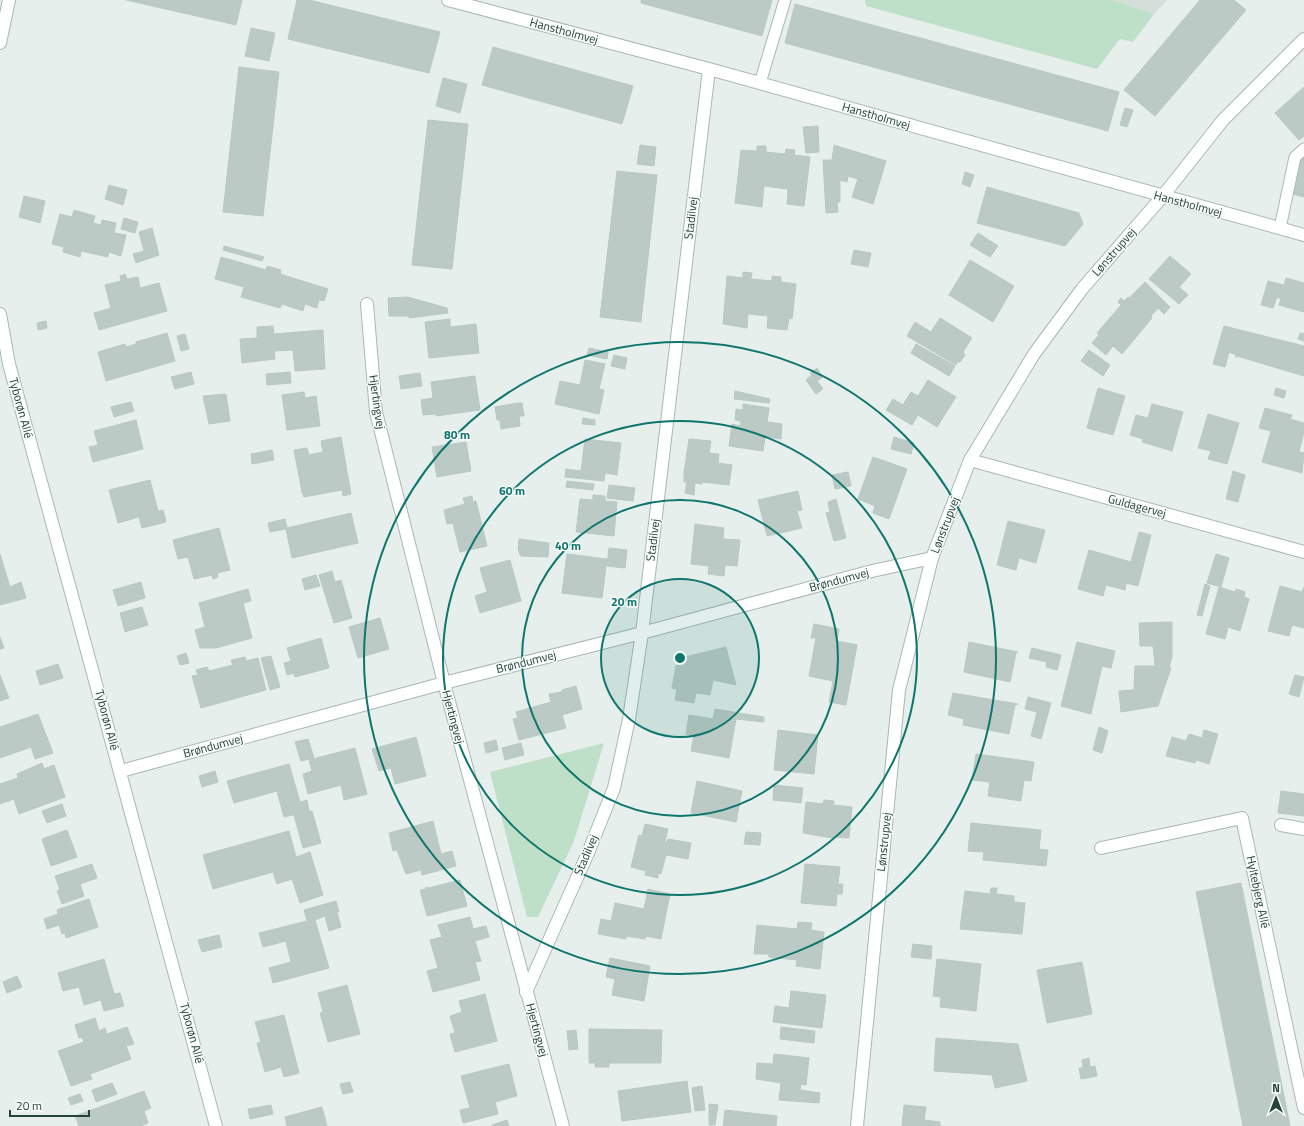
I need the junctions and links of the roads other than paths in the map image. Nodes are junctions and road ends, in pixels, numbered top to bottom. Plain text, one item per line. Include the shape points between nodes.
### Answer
1 (9, 0) edge
2 (448, 0) edge
3 (785, 0) edge
4 (1304, 39) edge
5 (0, 43) edge
6 (709, 69) junction
7 (760, 83) junction
8 (1304, 149) edge
9 (1162, 197) junction
10 (1280, 228) junction
11 (1304, 235) edge
12 (367, 304) dead end
13 (0, 314) edge
14 (5, 366) edge
15 (970, 460) junction
16 (1304, 552) edge
17 (932, 558) junction
18 (642, 633) junction
19 (444, 683) junction
20 (121, 771) junction
21 (1280, 825) dead end
22 (1304, 829) edge
23 (1101, 848) dead end
24 (526, 992) junction
25 (1304, 1108) edge
26 (216, 1126) edge
27 (564, 1126) edge
28 (856, 1126) edge

1 - 5 street
2 - 6 street, Hanstholmvej
3 - 7 lane
4 - 9 street, Lønstrupvej via 1223,120
6 - 7 street, Hanstholmvej
6 - 18 street, Stadilvej
7 - 9 street, Hanstholmvej
8 - 10 lane via 1295,156
9 - 10 street, Hanstholmvej
9 - 15 street, Lønstrupvej via 1082,289 1034,354
10 - 11 street, Hanstholmvej
12 - 19 street, Hjertingvej via 376,412
13 - 14 street, Tyborøn Allé
14 - 20 street, Tyborøn Allé
15 - 16 street, Guldagervej
15 - 17 street, Lønstrupvej
17 - 18 street, Brøndumvej via 872,571
17 - 28 street, Lønstrupvej via 899,690
18 - 19 street, Brøndumvej
18 - 24 street, Stadilvej via 629,719 614,788
19 - 20 street, Brøndumvej
19 - 24 street, Hjertingvej
20 - 26 street, Tyborøn Allé
21 - 22 street
23 - 25 street, Hyltebjerg Allé via 1242,818
24 - 27 street, Hjertingvej

